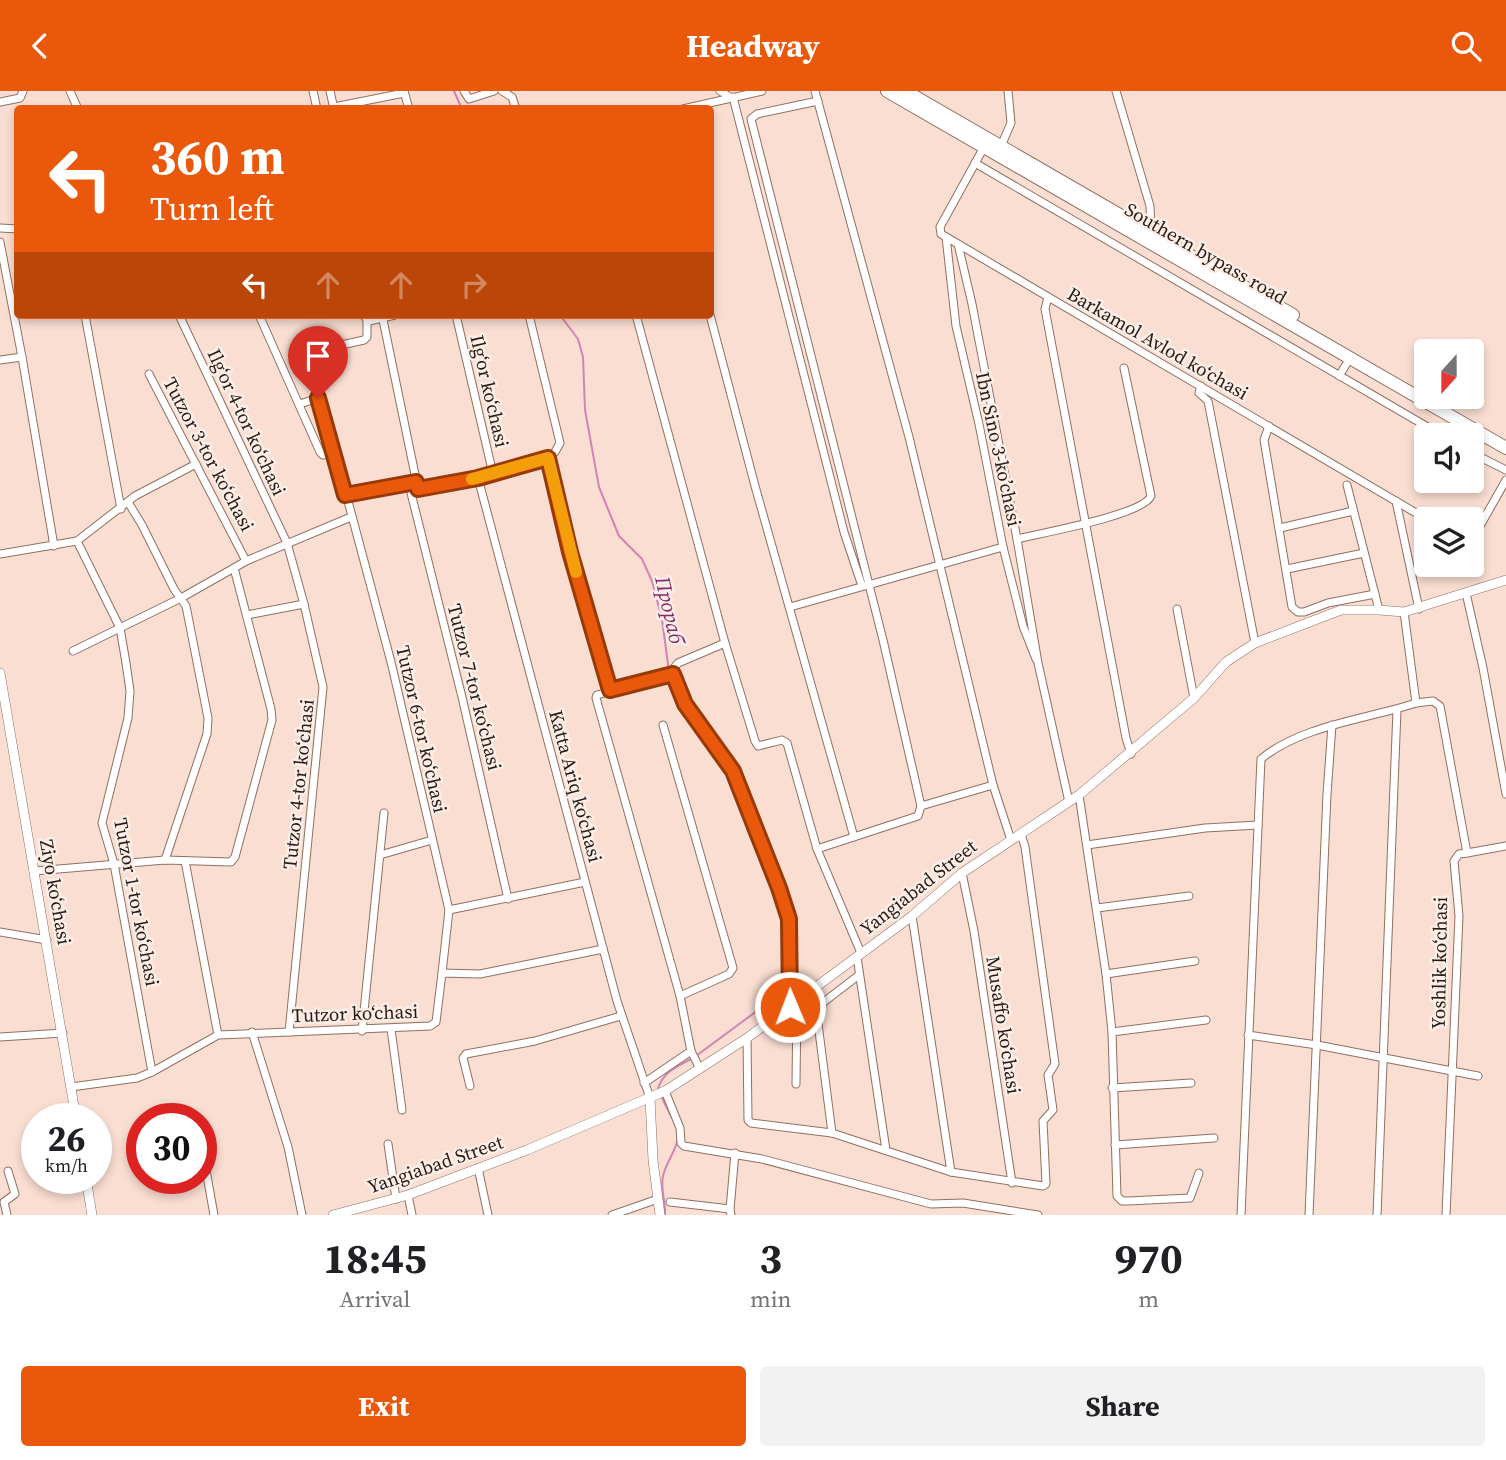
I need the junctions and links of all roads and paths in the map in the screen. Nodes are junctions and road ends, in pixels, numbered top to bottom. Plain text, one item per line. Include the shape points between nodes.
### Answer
1 (23, 91) edge
2 (464, 91) edge
3 (494, 91) edge
4 (502, 91) edge
5 (720, 91) edge
6 (762, 91) edge
7 (816, 91) edge
8 (887, 91) edge
9 (905, 91) edge
10 (1008, 91) edge
11 (1116, 91) edge
12 (404, 92) edge
13 (732, 97) junction
14 (818, 101) junction
15 (0, 102) edge
16 (347, 105) edge
17 (515, 105) edge
18 (699, 105) edge
19 (1001, 146) junction
20 (984, 147) junction
21 (975, 163) junction
22 (765, 179) junction
23 (755, 180) junction
24 (1151, 233) junction
25 (946, 237) junction
26 (0, 242) edge
27 (958, 244) junction
28 (1048, 297) junction
29 (14, 315) edge
30 (15, 319) edge
31 (86, 319) edge
32 (180, 319) edge
33 (261, 319) edge
34 (365, 319) edge
35 (382, 319) edge
36 (457, 319) edge
37 (529, 319) edge
38 (637, 319) edge
39 (711, 319) edge
40 (301, 354) dead end
41 (22, 357) junction
42 (1350, 358) junction
43 (0, 360) edge
44 (1124, 367) dead end
45 (149, 374) dead end
46 (1339, 376) junction
47 (1414, 385) edge
48 (1201, 386) junction
49 (300, 404) junction
50 (1456, 409) edge
51 (1420, 423) edge
52 (1269, 426) junction
53 (1506, 438) edge
54 (1506, 448) edge
55 (334, 452) junction
56 (548, 458) junction
57 (1484, 459) edge
58 (196, 464) junction
59 (1506, 470) edge
60 (493, 474) junction
61 (478, 478) junction
62 (1506, 480) edge
63 (417, 485) junction
64 (1347, 485) dead end
65 (345, 495) junction
66 (1396, 501) junction
67 (128, 502) junction
68 (121, 509) junction
69 (1353, 512) junction
70 (1414, 512) edge
71 (351, 517) junction
72 (1484, 519) edge
73 (1086, 523) junction
74 (1280, 528) junction
75 (1017, 539) junction
76 (77, 541) junction
77 (287, 543) junction
78 (54, 546) junction
79 (1003, 547) junction
80 (1364, 553) junction
81 (0, 554) edge
82 (246, 561) junction
83 (939, 564) junction
84 (234, 568) junction
85 (1287, 569) junction
86 (1506, 580) edge
87 (865, 585) junction
88 (1466, 593) junction
89 (1375, 594) junction
90 (181, 598) junction
91 (304, 604) junction
92 (790, 607) junction
93 (1177, 609) dead end
94 (1419, 609) junction
95 (1379, 610) junction
96 (1404, 613) junction
97 (247, 615) junction
98 (120, 628) junction
99 (725, 643) junction
100 (1255, 643) junction
101 (73, 651) dead end
102 (1038, 663) junction
103 (0, 673) edge
104 (670, 674) junction
105 (610, 690) junction
106 (1194, 698) junction
107 (1416, 703) junction
108 (1397, 710) junction
109 (663, 725) dead end
110 (1332, 725) junction
111 (1131, 754) junction
112 (993, 785) junction
113 (1506, 794) edge
114 (1079, 795) junction
115 (1069, 802) junction
116 (921, 806) junction
117 (384, 813) dead end
118 (1258, 825) junction
119 (1021, 834) junction
120 (854, 837) junction
121 (432, 839) junction
122 (1011, 840) junction
123 (1087, 845) junction
124 (1506, 846) edge
125 (817, 849) junction
126 (1467, 853) junction
127 (380, 855) junction
128 (165, 860) junction
129 (185, 861) junction
130 (114, 864) junction
131 (35, 871) junction
132 (962, 873) junction
133 (585, 883) junction
134 (1189, 896) dead end
135 (508, 899) junction
136 (1097, 908) junction
137 (449, 910) junction
138 (912, 916) junction
139 (0, 932) edge
140 (47, 940) junction
141 (603, 949) junction
142 (859, 955) junction
143 (1195, 961) dead end
144 (442, 973) junction
145 (1106, 974) junction
146 (859, 975) junction
147 (806, 995) junction
148 (680, 996) junction
149 (793, 1004) junction
150 (815, 1012) junction
151 (621, 1016) junction
152 (1206, 1020) dead end
153 (391, 1029) junction
154 (362, 1031) junction
155 (289, 1032) junction
156 (1112, 1032) junction
157 (63, 1033) junction
158 (252, 1033) junction
159 (218, 1035) junction
160 (1248, 1035) junction
161 (0, 1037) edge
162 (747, 1038) junction
163 (1317, 1045) junction
164 (691, 1051) junction
165 (1384, 1058) junction
166 (700, 1069) junction
167 (152, 1072) junction
168 (1452, 1072) junction
169 (1478, 1076) dead end
170 (644, 1083) junction
171 (1191, 1083) dead end
172 (796, 1084) dead end
173 (470, 1086) dead end
174 (71, 1087) junction
175 (1112, 1088) junction
176 (665, 1091) junction
177 (650, 1098) junction
178 (74, 1103) edge
179 (402, 1110) dead end
180 (832, 1133) junction
181 (1214, 1138) dead end
182 (388, 1144) dead end
183 (1115, 1145) junction
184 (886, 1150) junction
185 (735, 1153) junction
186 (478, 1168) junction
187 (8, 1171) dead end
188 (951, 1172) junction
189 (1199, 1173) dead end
190 (1012, 1183) junction
191 (89, 1194) edge
192 (210, 1194) edge
193 (408, 1195) junction
194 (396, 1199) junction
195 (658, 1199) junction
196 (670, 1202) dead end
197 (938, 1204) junction
198 (730, 1212) edge
199 (623, 1213) edge
200 (7, 1215) edge
201 (92, 1215) edge
202 (214, 1215) edge
203 (302, 1215) edge
204 (334, 1215) edge
205 (412, 1215) edge
206 (488, 1215) edge
207 (612, 1215) edge
208 (660, 1215) edge
209 (936, 1215) edge
210 (1038, 1215) edge
211 (1241, 1215) edge
212 (1309, 1215) edge
213 (1377, 1215) edge
214 (1446, 1215) edge

1 - 15 street via 20,98
2 - 3 street via 468,99
4 - 17 street
5 - 13 street
6 - 13 street
7 - 14 street
8 - 20 highway, Southern bypass road
9 - 19 highway, Southern bypass road
10 - 19 street via 1012,123
11 - 24 street via 1150,206
12 - 16 street
13 - 18 street
13 - 23 street
14 - 22 street via 753,115
14 - 83 street
19 - 24 highway, Southern bypass road
20 - 21 street
20 - 42 highway, Southern bypass road
21 - 25 street via 940,227
21 - 46 street
22 - 23 street
22 - 87 street
23 - 87 street via 844,532
24 - 47 highway, Southern bypass road
25 - 27 street, Barkamol Avlod koʻchasi
25 - 79 street, Ibn Sino 3-koʼchasi via 956,326
26 - 29 street
27 - 28 street, Barkamol Avlod koʻchasi
27 - 75 street, Ibn Sino 3-koʼchasi
28 - 48 street, Barkamol Avlod koʻchasi
28 - 73 street via 1045,309
30 - 41 street
31 - 68 street
32 - 77 street, Ilgʻor 4-tor koʻchasi
33 - 49 street
34 - 40 street via 364,340
35 - 63 street
36 - 60 street, Ilgʻor koʻchasi
37 - 56 street via 561,443
38 - 99 street
39 - 92 street
41 - 43 street
41 - 78 street
42 - 46 street
42 - 54 highway, Southern bypass road
44 - 73 street, Ibn Sino 3-koʼchasi via 1151,496 1147,504
45 - 58 street, Tutzor 3-tor koʻchasi
46 - 51 street
48 - 52 street, Barkamol Avlod koʻchasi
48 - 100 street via 1199,393 1208,401
49 - 55 street via 320,452
49 - 55 street, Tutzor 6-tor koʻchasi via 320,398
50 - 53 highway
52 - 66 street, Barkamol Avlod koʻchasi
52 - 74 street via 1264,440
55 - 65 street, Tutzor 6-tor koʻchasi
56 - 60 street
56 - 105 street
57 - 59 street
58 - 67 street
58 - 82 street, Tutzor 3-tor koʻchasi
60 - 61 street
61 - 63 street
61 - 133 street, Katta Ariq koʻchasi
62 - 72 street
63 - 65 street
63 - 135 street, Tutzor 7-tor koʻchasi via 411,498
64 - 69 street
65 - 71 street, Tutzor 6-tor koʻchasi
66 - 70 street, Barkamol Avlod koʻchasi
66 - 94 street
67 - 68 street
67 - 90 street
68 - 76 street
69 - 74 street
69 - 80 street
71 - 77 street
71 - 121 street, Tutzor 6-tor koʻchasi
73 - 75 street, Ibn Sino 3-koʼchasi
73 - 111 street
74 - 85 street
75 - 102 street, Ibn Sino 3-koʼchasi
76 - 78 street
76 - 98 street, Tutzor 1-tor koʻchasi
77 - 82 street
77 - 91 street, Tutzor 4-tor koʻchasi
78 - 81 street
79 - 83 street
79 - 102 street, Ibn Sino 3-koʼchasi via 1023,626
80 - 85 street
80 - 89 street
82 - 84 street, Tutzor 3-tor koʻchasi
83 - 87 street
83 - 112 street
84 - 90 street, Tutzor 3-tor koʻchasi
84 - 97 street
85 - 89 street via 1292,607 1298,612
86 - 88 street, Yangiabad Street
87 - 92 street
87 - 116 street
88 - 94 street, Yangiabad Street
88 - 113 street
89 - 95 street
90 - 98 street, Tutzor 3-tor koʻchasi
90 - 128 street via 208,718 207,734
91 - 97 street
91 - 155 street, Tutzor 4-tor koʻchasi via 323,687
92 - 120 street
93 - 106 street
94 - 96 street, Yangiabad Street
95 - 96 street, Yangiabad Street
95 - 100 street, Yangiabad Street via 1341,611
96 - 107 street
97 - 129 street via 271,720 234,859 229,863
98 - 101 street, Tutzor 3-tor koʻchasi
98 - 130 street, Tutzor 1-tor koʻchasi via 130,691 128,718 102,823
99 - 104 street via 678,663
99 - 125 street via 756,744 787,743
100 - 106 street, Yangiabad Street via 1226,662
102 - 115 street, Ibn Sino 3-koʼchasi
103 - 131 street, Ziyo koʻchasi
104 - 105 street
104 - 149 street via 685,704 733,771 779,888 789,919
105 - 148 street via 597,695 597,701
106 - 111 street, Yangiabad Street
107 - 108 street
107 - 126 street via 1433,701 1440,706
108 - 110 street
108 - 165 street
109 - 148 street via 733,968
110 - 118 street via 1262,757
110 - 163 street
111 - 114 street, Yangiabad Street
112 - 116 street
112 - 122 street
114 - 115 street, Yangiabad Street
114 - 123 street
115 - 119 street, Yangiabad Street
116 - 120 street via 918,816
117 - 127 street
118 - 123 street
118 - 160 street
119 - 122 street, Yangiabad Street
119 - 190 street via 1055,1063 1048,1075 1053,1110 1043,1121 1046,1184
120 - 125 street
121 - 127 street
121 - 137 street, Tutzor 6-tor koʻchasi
122 - 132 street, Yangiabad Street
123 - 136 street
124 - 126 street
125 - 142 street
126 - 168 street, Yoshlik koʻchasi via 1454,861 1458,916
127 - 154 street
128 - 129 street
128 - 130 street
129 - 159 street
130 - 131 street
130 - 167 street, Tutzor 1-tor koʻchasi
131 - 140 street, Ziyo koʻchasi
132 - 138 street, Yangiabad Street
132 - 190 street, Musaffo koʻchasi
133 - 135 street
133 - 141 street, Katta Ariq koʻchasi
134 - 136 street
135 - 137 street
136 - 145 street
137 - 144 street, Tutzor 6-tor koʻchasi
138 - 142 street, Yangiabad Street
138 - 188 street
139 - 140 street
140 - 157 street, Ziyo koʻchasi
141 - 144 street via 480,974
141 - 151 street, Katta Ariq koʻchasi
142 - 146 street
142 - 147 street, Yangiabad Street
143 - 145 street
144 - 153 street, Tutzor koʻchasi via 435,1025
145 - 156 street
146 - 150 street via 819,1004
146 - 184 street
147 - 149 street, Yangiabad Street
147 - 150 street
148 - 164 street
149 - 162 street, Yangiabad Street
149 - 172 street
150 - 180 street
151 - 170 street, Katta Ariq koʻchasi
151 - 173 street via 535,1041 466,1054
152 - 156 street
153 - 154 street, Tutzor koʻchasi
153 - 179 street
154 - 155 street, Tutzor koʻchasi
155 - 158 street, Tutzor koʻchasi
156 - 175 street
157 - 161 street
157 - 174 street, Ziyo koʻchasi
158 - 159 street, Tutzor koʻchasi
158 - 203 street via 288,1147
159 - 167 street, Tutzor koʻchasi
160 - 163 street
160 - 211 street
162 - 166 street, Yangiabad Street
162 - 180 street via 748,1120
163 - 165 street
163 - 212 street
164 - 166 street
164 - 170 street
165 - 168 street
165 - 213 street
166 - 176 street, Yangiabad Street
167 - 174 street, Tutzor koʻchasi
168 - 169 street
168 - 214 street, Yoshlik koʻchasi
170 - 177 street, Katta Ariq koʻchasi
171 - 175 street
174 - 178 street, Ziyo koʻchasi
175 - 183 street
176 - 177 street, Yangiabad Street
176 - 185 street via 681,1143
177 - 186 street, Yangiabad Street
177 - 195 street
180 - 184 street
181 - 183 street
182 - 194 street
183 - 189 street via 1117,1196 1122,1201 1190,1198
184 - 188 street
185 - 197 street
185 - 198 street
186 - 193 street, Yangiabad Street
186 - 206 street
187 - 200 street via 15,1194 4,1202
188 - 190 street
191 - 201 street
192 - 202 street
193 - 194 street, Yangiabad Street
193 - 205 street
194 - 204 street, Yangiabad Street
195 - 199 street
195 - 208 street
196 - 198 street
197 - 209 street
197 - 210 street via 963,1203
199 - 207 street

